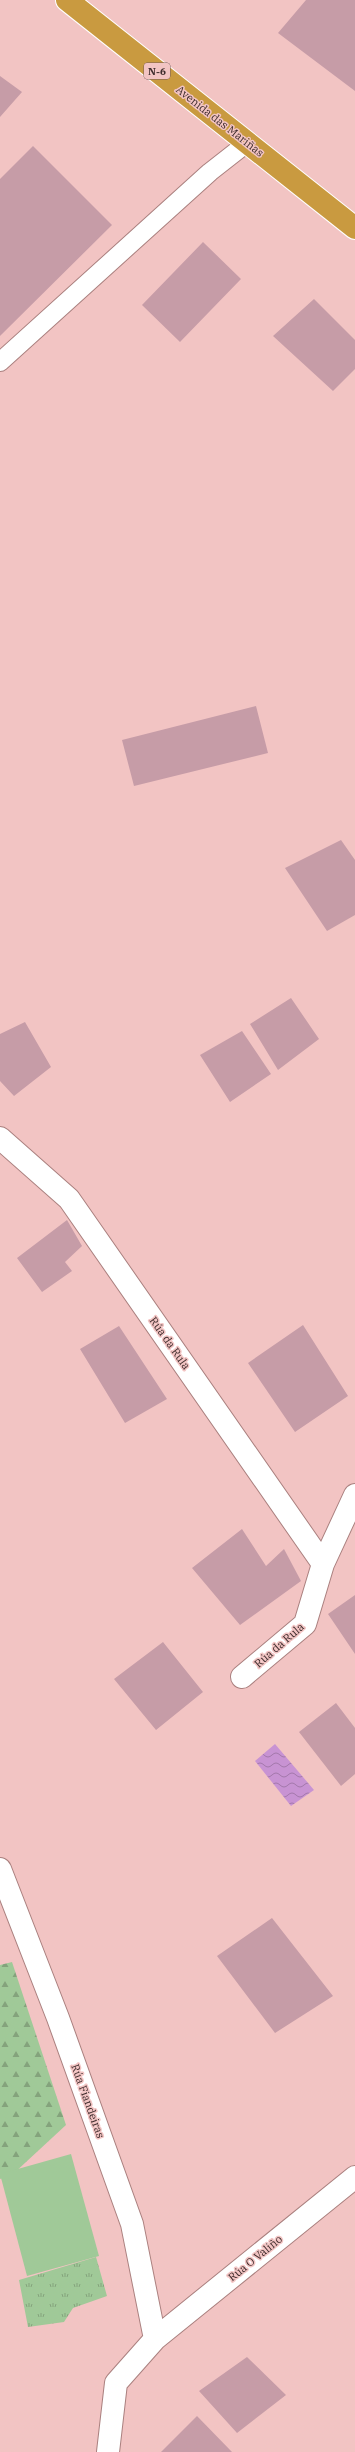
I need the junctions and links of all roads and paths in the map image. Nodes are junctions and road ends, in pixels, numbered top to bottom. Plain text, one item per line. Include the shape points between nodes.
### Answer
1 (67, 0) edge
2 (247, 143) junction
3 (355, 228) edge
4 (0, 362) edge
5 (0, 1138) edge
6 (355, 1495) edge
7 (323, 1564) junction
8 (242, 1677) dead end
9 (0, 1869) edge
10 (355, 2177) edge
11 (155, 2339) junction
12 (108, 2452) edge

1 - 2 highway, Avenida das Mariñas / N-6
2 - 3 highway, Avenida das Mariñas / N-6
2 - 4 lane via 204,177
5 - 7 street, Rúa da Rula via 69,1199
6 - 7 street, Rúa da Rula
7 - 8 street, Rúa da Rula via 305,1624
9 - 11 street, Rúa Fiandeiras via 58,2018 132,2224
10 - 11 street, Rúa O Valiño
11 - 12 street, Rúa O Valiño via 116,2383

